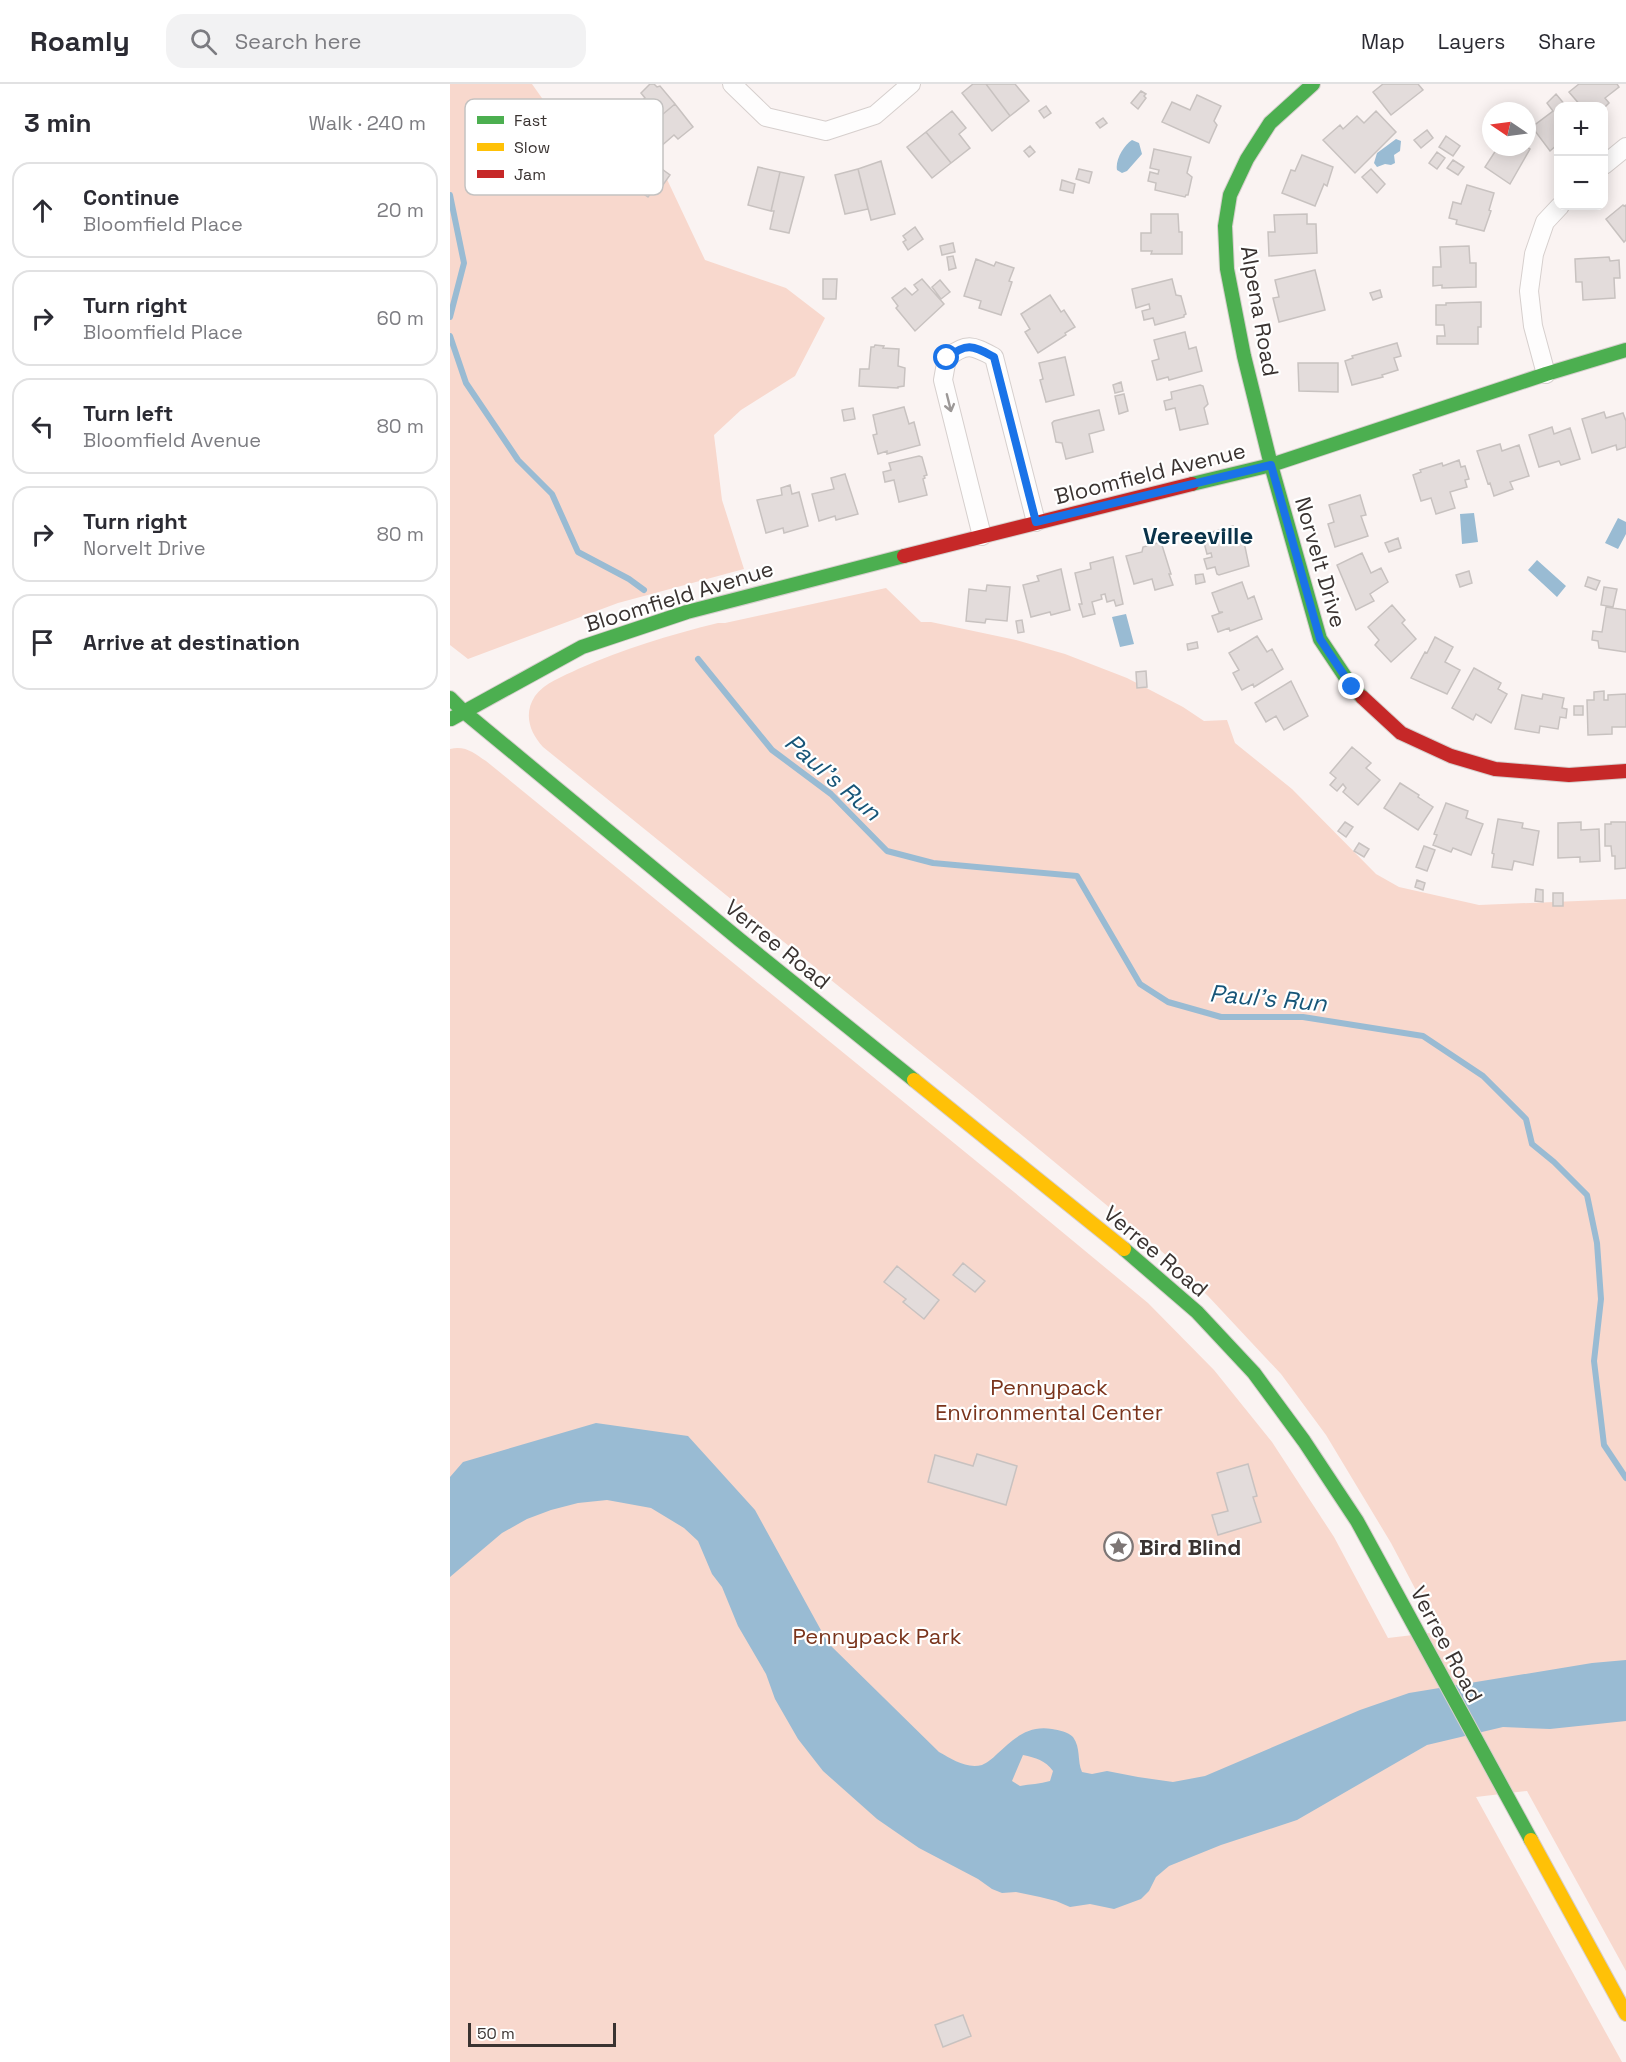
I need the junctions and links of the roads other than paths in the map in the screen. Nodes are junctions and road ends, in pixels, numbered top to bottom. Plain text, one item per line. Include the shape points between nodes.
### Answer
1 (732, 84) edge
2 (911, 84) edge
3 (1313, 84) edge
4 (1626, 147) edge
5 (1608, 162) edge
6 (1556, 210) edge
7 (1626, 350) edge
8 (1546, 374) junction
9 (1271, 465) junction
10 (1036, 522) junction
11 (982, 536) junction
12 (450, 698) edge
13 (463, 711) junction
14 (450, 720) edge
15 (1626, 771) edge
16 (1626, 2014) edge

1 - 2 street via 766,117 826,131 875,115
3 - 9 street, Alpena Road via 1270,123 1247,159 1230,195 1225,226 1227,269
4 - 5 street
6 - 8 street via 1545,222 1534,254 1529,291 1533,326
7 - 8 street, Bloomfield Avenue
8 - 9 street, Bloomfield Avenue
9 - 10 street, Bloomfield Avenue
9 - 15 street, Norvelt Drive via 1320,639 1352,687 1401,733 1451,756 1495,769 1569,775
10 - 11 street, Bloomfield Avenue
10 -> 11 street via 994,357 976,348 959,348 947,358 943,380
11 - 13 street, Bloomfield Avenue via 659,621 582,647
12 - 13 street, Verree Road
13 - 14 street, Bloomfield Avenue
13 - 16 street, Verree Road via 1128,1252 1197,1312 1254,1373 1357,1521

